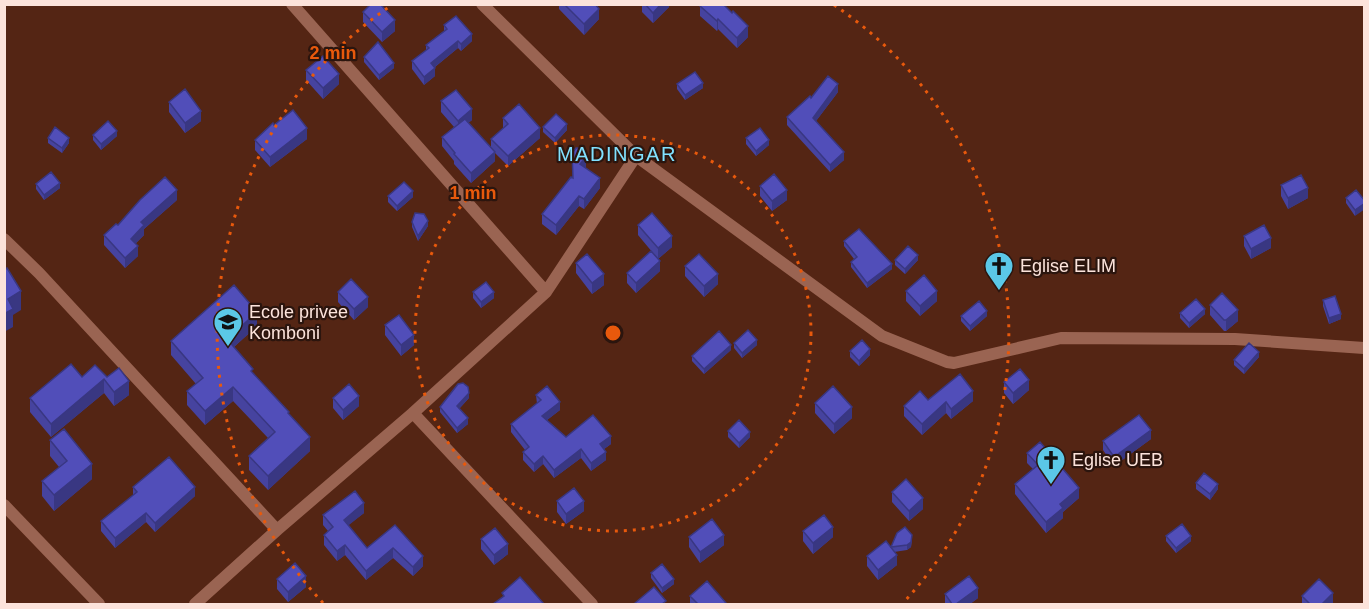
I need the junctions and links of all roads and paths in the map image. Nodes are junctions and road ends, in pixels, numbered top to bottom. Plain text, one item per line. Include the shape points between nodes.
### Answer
1 (292, 4) edge
2 (482, 4) edge
3 (636, 156) junction
4 (4, 239) edge
5 (546, 292) junction
6 (1365, 348) edge
7 (413, 413) junction
8 (4, 505) edge
9 (277, 530) junction
10 (99, 604) edge
11 (195, 604) edge
12 (592, 604) edge

1 - 5 street
2 - 3 street
3 - 5 street
3 - 6 street via 882,336 946,362 1061,338 1235,339
4 - 9 street
5 - 7 street
7 - 9 street
7 - 12 street
8 - 10 street
9 - 11 street

